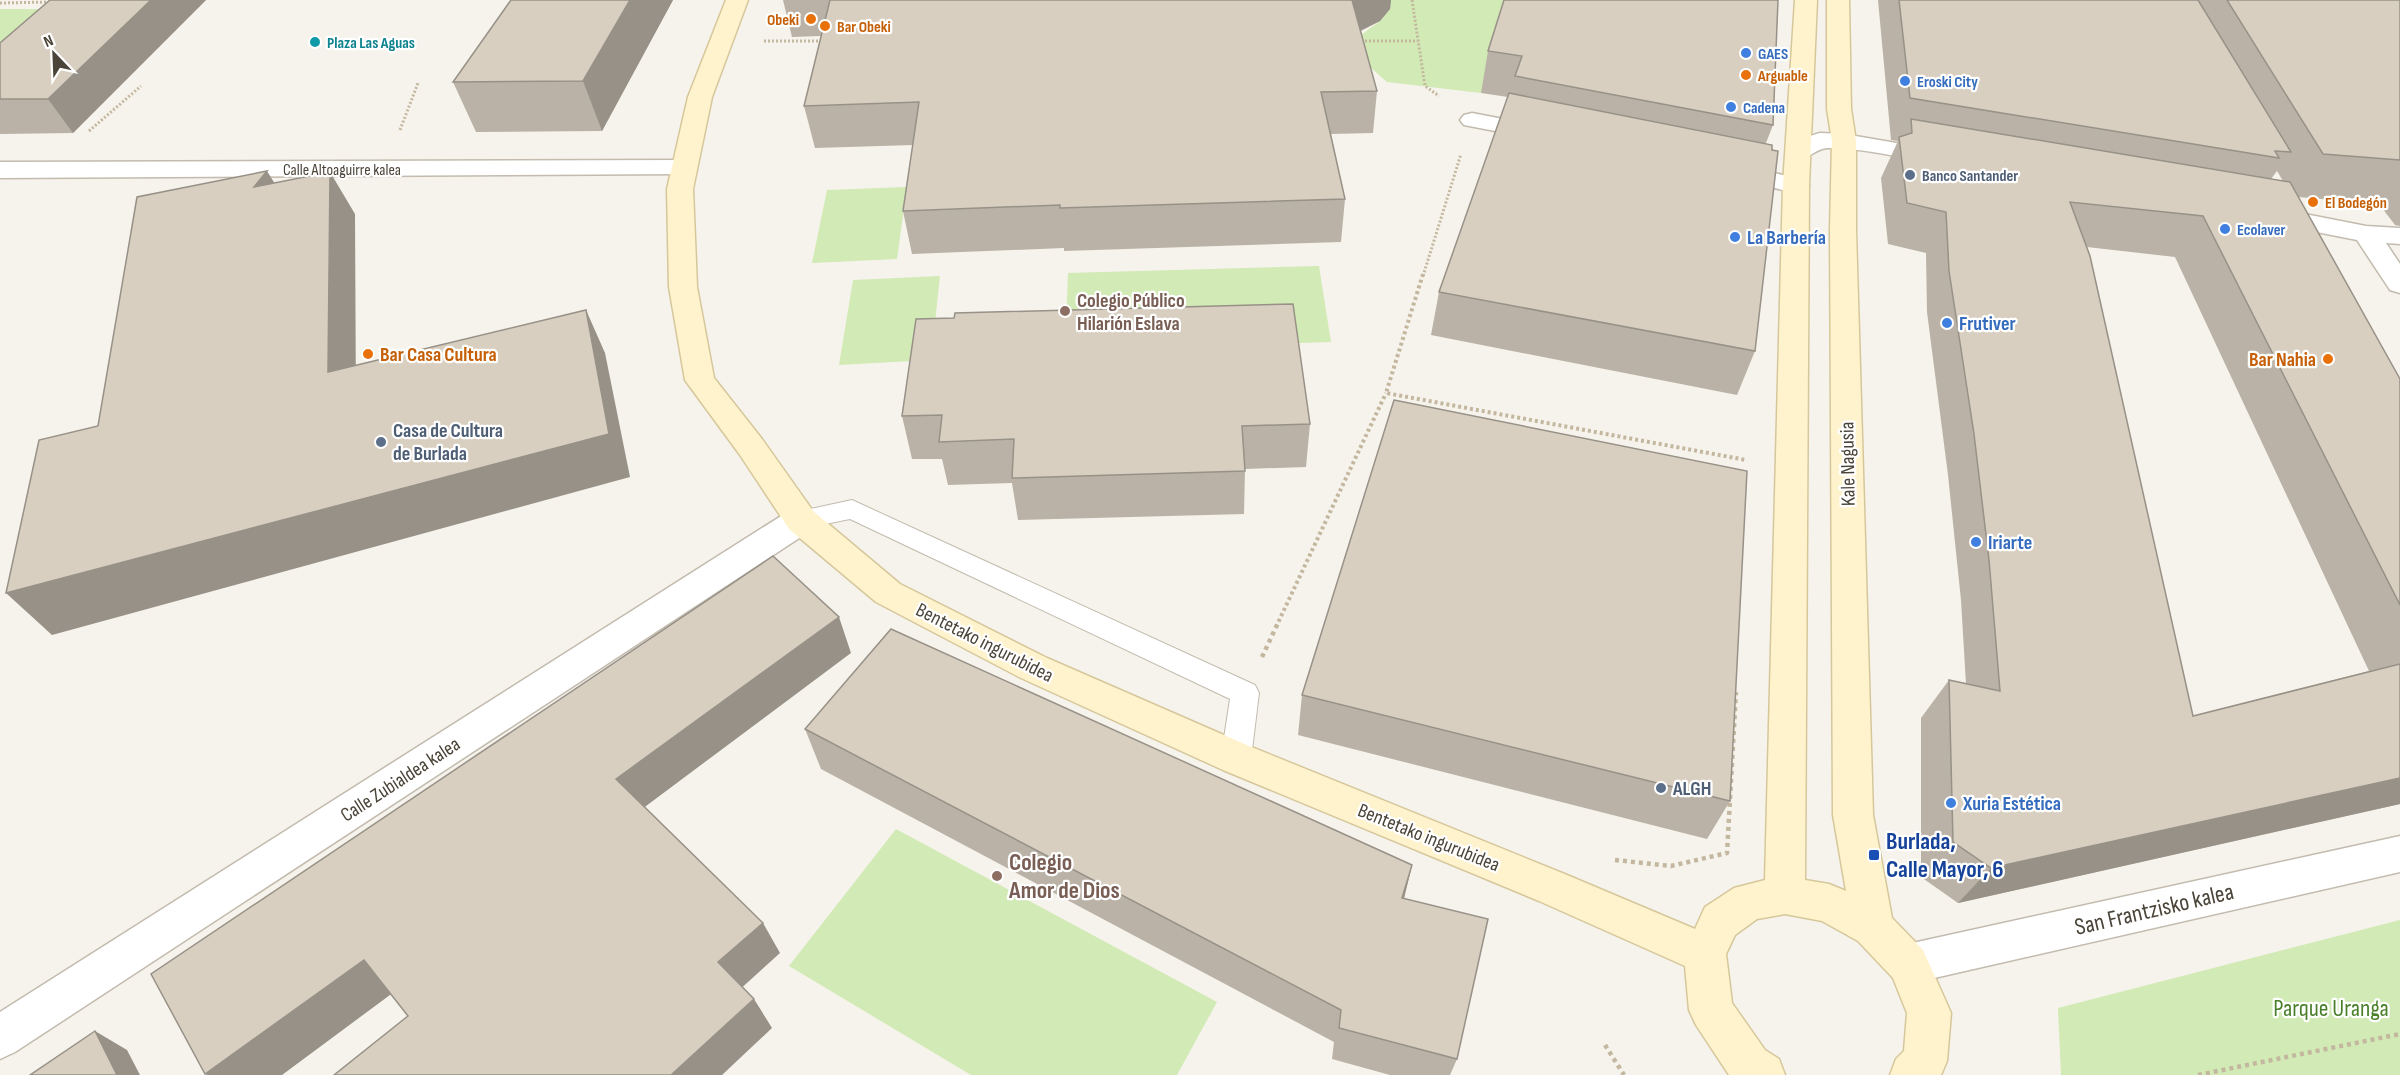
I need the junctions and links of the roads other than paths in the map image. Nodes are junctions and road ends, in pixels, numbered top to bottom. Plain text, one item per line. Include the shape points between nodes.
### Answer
1 (737, 0) edge
2 (1806, 0) edge
3 (1838, 0) edge
4 (1472, 120) road end
5 (1564, 138) edge
6 (1844, 141) junction
7 (1798, 153) junction
8 (1960, 161) edge
9 (1702, 166) edge
10 (684, 167) junction
11 (0, 170) edge
12 (1796, 185) junction
13 (2282, 208) junction
14 (2241, 210) edge
15 (2366, 234) junction
16 (2400, 236) edge
17 (2305, 249) edge
18 (2400, 284) edge
19 (801, 520) junction
20 (1236, 758) junction
21 (2400, 854) edge
22 (1785, 895) junction
23 (1873, 927) junction
24 (1705, 954) junction
25 (1908, 964) junction
26 (0, 1038) edge
27 (1754, 1072) edge
28 (1912, 1075) edge

1 - 10 main road, Bentetako ingurubidea via 700,98
2 - 7 main road
3 - 6 main road, Kale Nagusia via 1839,109
4 - 5 street
6 - 7 street via 1820,140
6 - 8 street
6 - 23 main road, Kale Nagusia via 1853,815
7 - 12 main road
9 - 12 street
10 - 11 street, Calle Altoaguirre kalea
10 - 19 main road, Bentetako ingurubidea via 680,189 683,287 700,380
12 - 22 main road
13 - 14 street
13 - 15 street
13 - 17 street
15 - 16 street
15 - 18 street
19 - 20 main road, Bentetako ingurubidea via 888,593 1034,668
19 - 20 lane via 852,509 1245,693
19 - 26 street, Calle Zubialdea kalea
20 - 24 main road, Bentetako ingurubidea
21 - 25 street, San Frantzisko kalea
22 - 23 main road via 1829,903
22 - 24 main road via 1748,902 1720,921
23 - 25 main road
24 - 27 main road via 1711,1010
25 - 28 main road via 1929,1013 1925,1061

